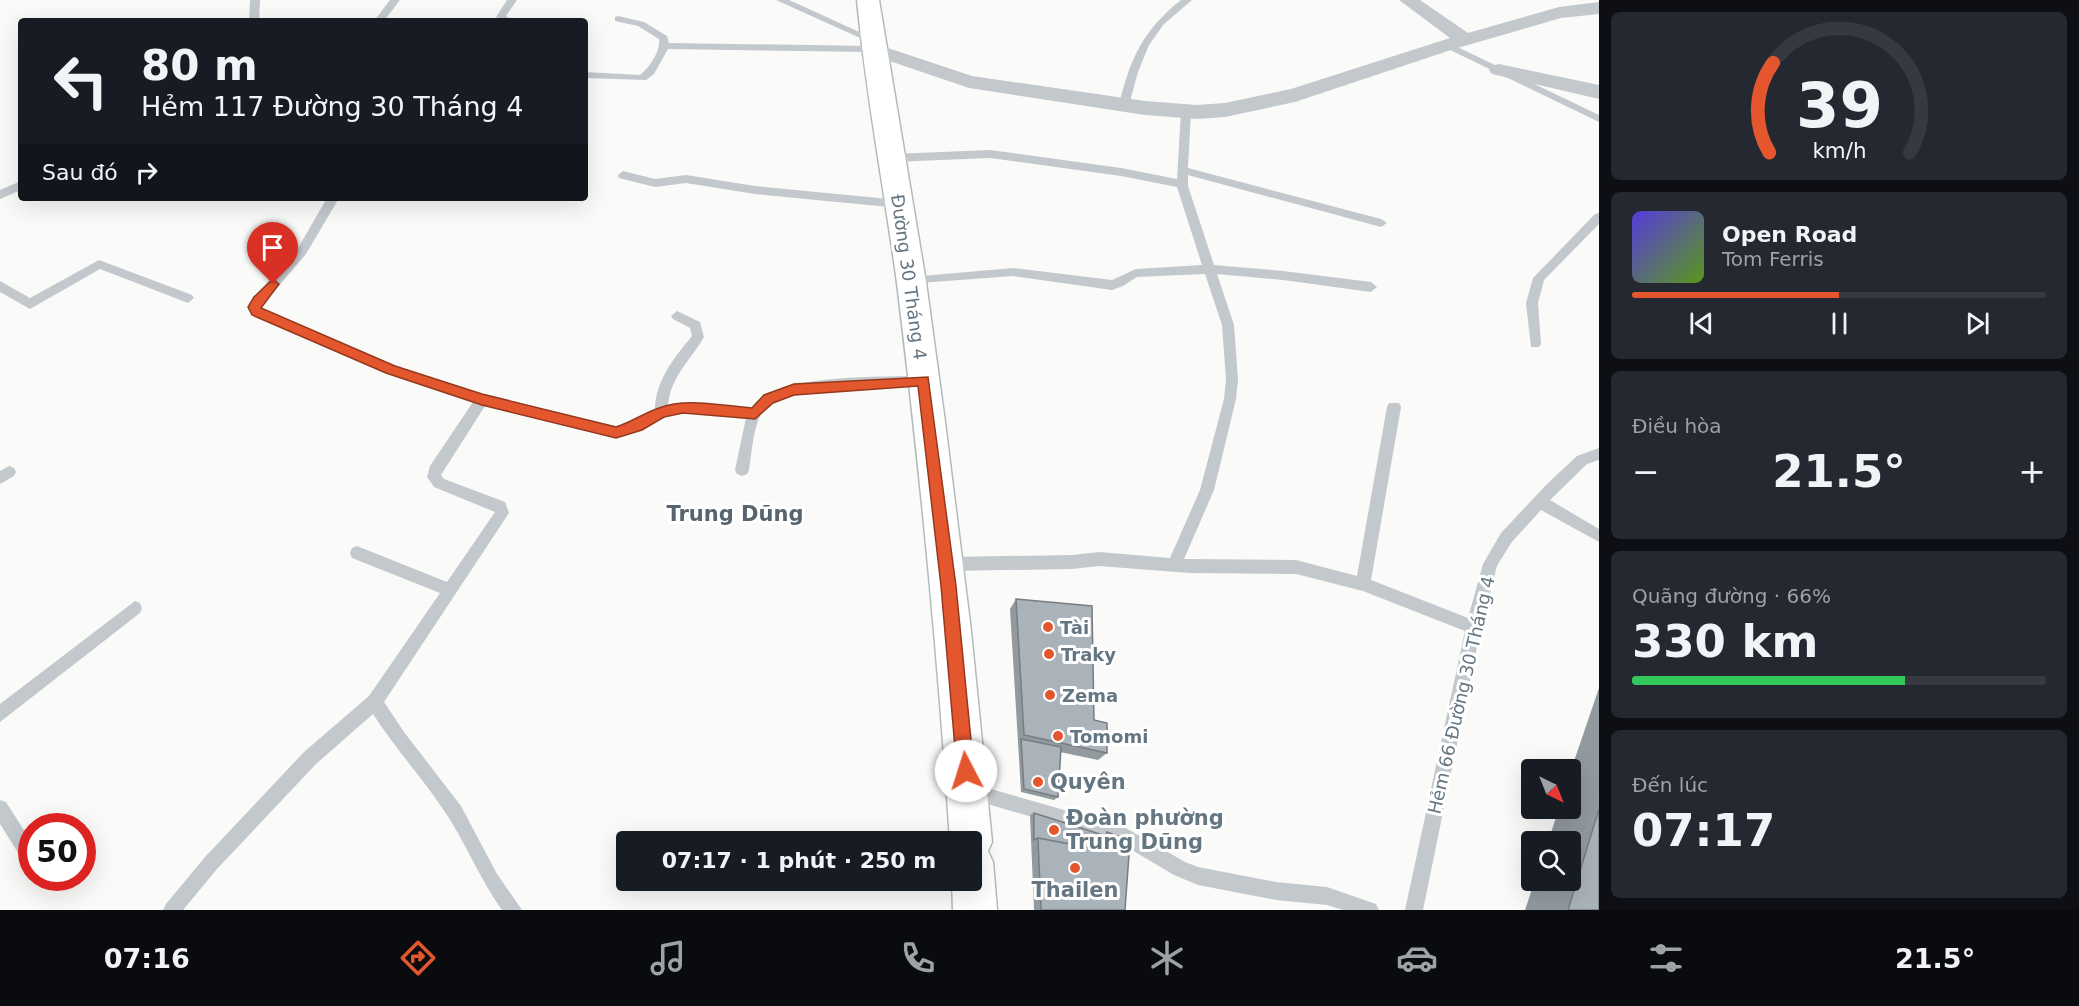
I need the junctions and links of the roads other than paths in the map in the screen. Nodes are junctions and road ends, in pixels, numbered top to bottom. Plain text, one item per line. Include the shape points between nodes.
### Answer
1 (255, 0) edge
2 (395, 0) edge
3 (512, 0) edge
4 (781, 0) edge
5 (867, 0) edge
6 (1188, 0) edge
7 (1408, 0) edge
8 (1599, 8) edge
9 (254, 18) edge
10 (381, 18) edge
11 (503, 18) edge
12 (618, 19) dead end
13 (1456, 42) junction
14 (872, 45) junction
15 (664, 46) junction
16 (1499, 70) junction
17 (588, 75) edge
18 (1599, 93) edge
19 (1124, 105) junction
20 (1186, 111) junction
21 (1599, 119) edge
22 (892, 158) junction
23 (1182, 170) junction
24 (623, 175) dead end
25 (1182, 184) junction
26 (18, 186) edge
27 (0, 195) edge
28 (331, 201) edge
29 (899, 204) junction
30 (1599, 217) edge
31 (1381, 223) dead end
32 (1209, 268) junction
33 (910, 281) junction
34 (0, 286) edge
35 (1371, 287) dead end
36 (188, 298) dead end
37 (677, 316) dead end
38 (1535, 344) dead end
39 (923, 381) junction
40 (482, 400) junction
41 (1394, 407) dead end
42 (661, 412) junction
43 (755, 414) junction
44 (1599, 454) edge
45 (742, 470) dead end
46 (1540, 502) junction
47 (1599, 536) edge
48 (357, 552) dead end
49 (946, 564) junction
50 (1174, 564) junction
51 (1363, 584) junction
52 (450, 590) junction
53 (135, 608) dead end
54 (1473, 627) junction
55 (375, 702) junction
56 (0, 714) edge
57 (967, 791) junction
58 (0, 808) edge
59 (970, 831) edge
60 (18, 837) edge
61 (974, 891) edge
62 (172, 910) edge
63 (513, 910) edge
64 (975, 910) edge
65 (1370, 910) edge
66 (1414, 910) edge

1 - 9 lane
2 - 10 lane
3 - 11 lane
4 - 14 lane
5 - 14 main road, Đường 30 Tháng 4
6 - 19 lane via 1148,35 1138,54
7 - 13 street
8 - 13 street via 1559,14
12 - 15 lane via 641,24 662,35
13 - 16 lane
13 - 20 street via 1295,95 1225,110
14 - 15 lane
14 - 19 street via 969,82
14 - 22 main road, Đường 30 Tháng 4
15 - 17 lane via 650,72 642,78
16 - 18 street
16 - 21 lane
19 - 20 street
20 - 23 lane
22 - 25 lane via 990,154
22 - 29 main road, Đường 30 Tháng 4
23 - 25 lane
23 - 31 lane
24 - 29 lane via 655,183 686,179
25 - 32 lane
26 - 27 lane
28 - 40 lane via 302,251 258,300 256,311 391,370
29 - 33 main road, Đường 30 Tháng 4
30 - 38 lane via 1536,284 1530,299
32 - 33 lane via 1133,274 1112,285 1013,272
32 - 35 lane via 1235,268
32 - 50 lane via 1230,334 1232,390 1207,490
33 - 39 main road, Đường 30 Tháng 4
34 - 36 lane via 30,304 99,264
37 - 42 lane via 696,325 698,337 676,365 660,397
39 - 43 lane via 794,389 768,399
39 - 49 main road, Đường 30 Tháng 4
40 - 42 lane via 616,432 637,426
40 - 52 lane via 434,477 439,483 500,506 502,513
41 - 51 lane
42 - 43 lane via 683,408
43 - 45 lane
44 - 46 lane, Hẻm 66 Đường 30 Tháng 4 via 1582,460
46 - 47 lane
46 - 54 lane, Hẻm 66 Đường 30 Tháng 4 via 1490,564
48 - 52 lane
49 - 50 lane via 1099,559
49 - 57 main road, Đường 30 Tháng 4
50 - 51 lane via 1296,567
51 - 54 lane
52 - 55 lane
53 - 56 lane
54 - 66 lane, Hẻm 66 Đường 30 Tháng 4
55 - 62 lane via 295,773 211,862
55 - 63 lane via 455,812 491,880
57 - 59 main road, Đường 30 Tháng 4
57 - 65 lane via 1124,836 1180,870 1198,876 1327,896
58 - 60 lane
61 - 64 main road

